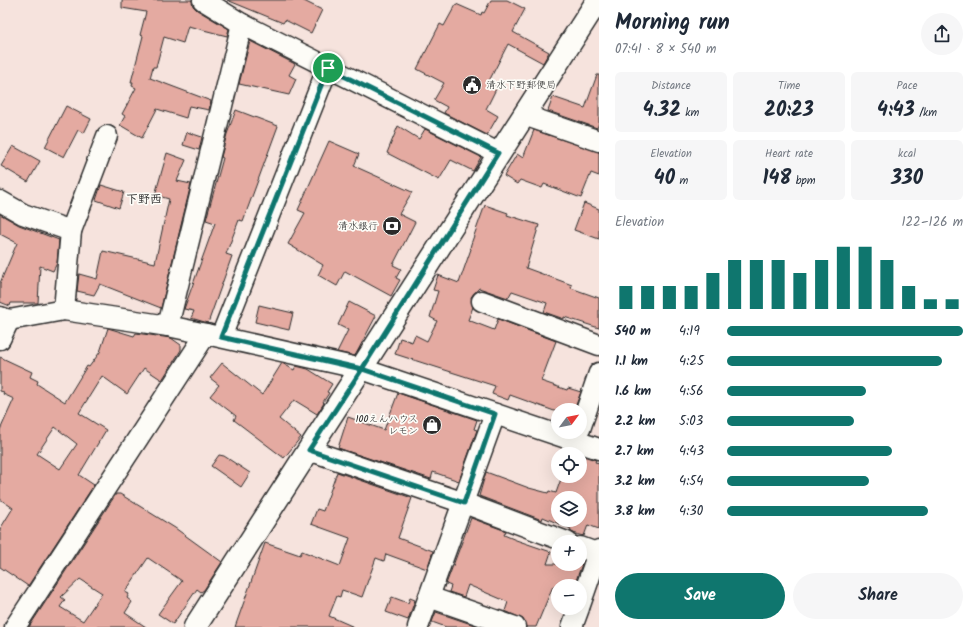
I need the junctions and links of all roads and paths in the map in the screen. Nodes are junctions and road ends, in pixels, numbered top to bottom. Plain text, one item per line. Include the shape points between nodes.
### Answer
1 (203, 0) edge
2 (598, 0) edge
3 (242, 24) junction
4 (328, 68) junction
5 (524, 115) junction
6 (107, 136) dead end
7 (599, 141) edge
8 (498, 153) junction
9 (0, 201) edge
10 (71, 231) junction
11 (482, 301) dead end
12 (64, 310) junction
13 (5, 318) edge
14 (168, 326) junction
15 (213, 336) junction
16 (0, 339) edge
17 (599, 345) edge
18 (362, 369) junction
19 (599, 373) edge
20 (587, 408) edge
21 (495, 414) junction
22 (551, 427) edge
23 (585, 439) edge
24 (309, 450) junction
25 (599, 450) edge
26 (464, 503) junction
27 (551, 536) edge
28 (594, 551) edge
29 (587, 579) edge
30 (429, 597) junction
31 (576, 615) edge
32 (15, 627) edge
33 (195, 627) edge
34 (418, 627) edge
35 (515, 627) edge
36 (572, 627) edge

1 - 3 street
2 - 5 street
3 - 4 street
3 - 14 street
4 - 8 street
4 - 15 street
5 - 7 street
5 - 8 street
6 - 10 street
8 - 18 street
9 - 10 street via 23,214
10 - 12 street
11 - 17 street
12 - 13 street
12 - 14 street
13 - 16 street
14 - 15 street
15 - 18 street
15 - 32 street
18 - 21 street
18 - 24 street
19 - 20 street
21 - 22 street
21 - 26 street
23 - 25 street
24 - 26 street
24 - 33 street
26 - 27 street
26 - 30 street
28 - 29 street
30 - 34 street
30 - 35 street
31 - 36 street

